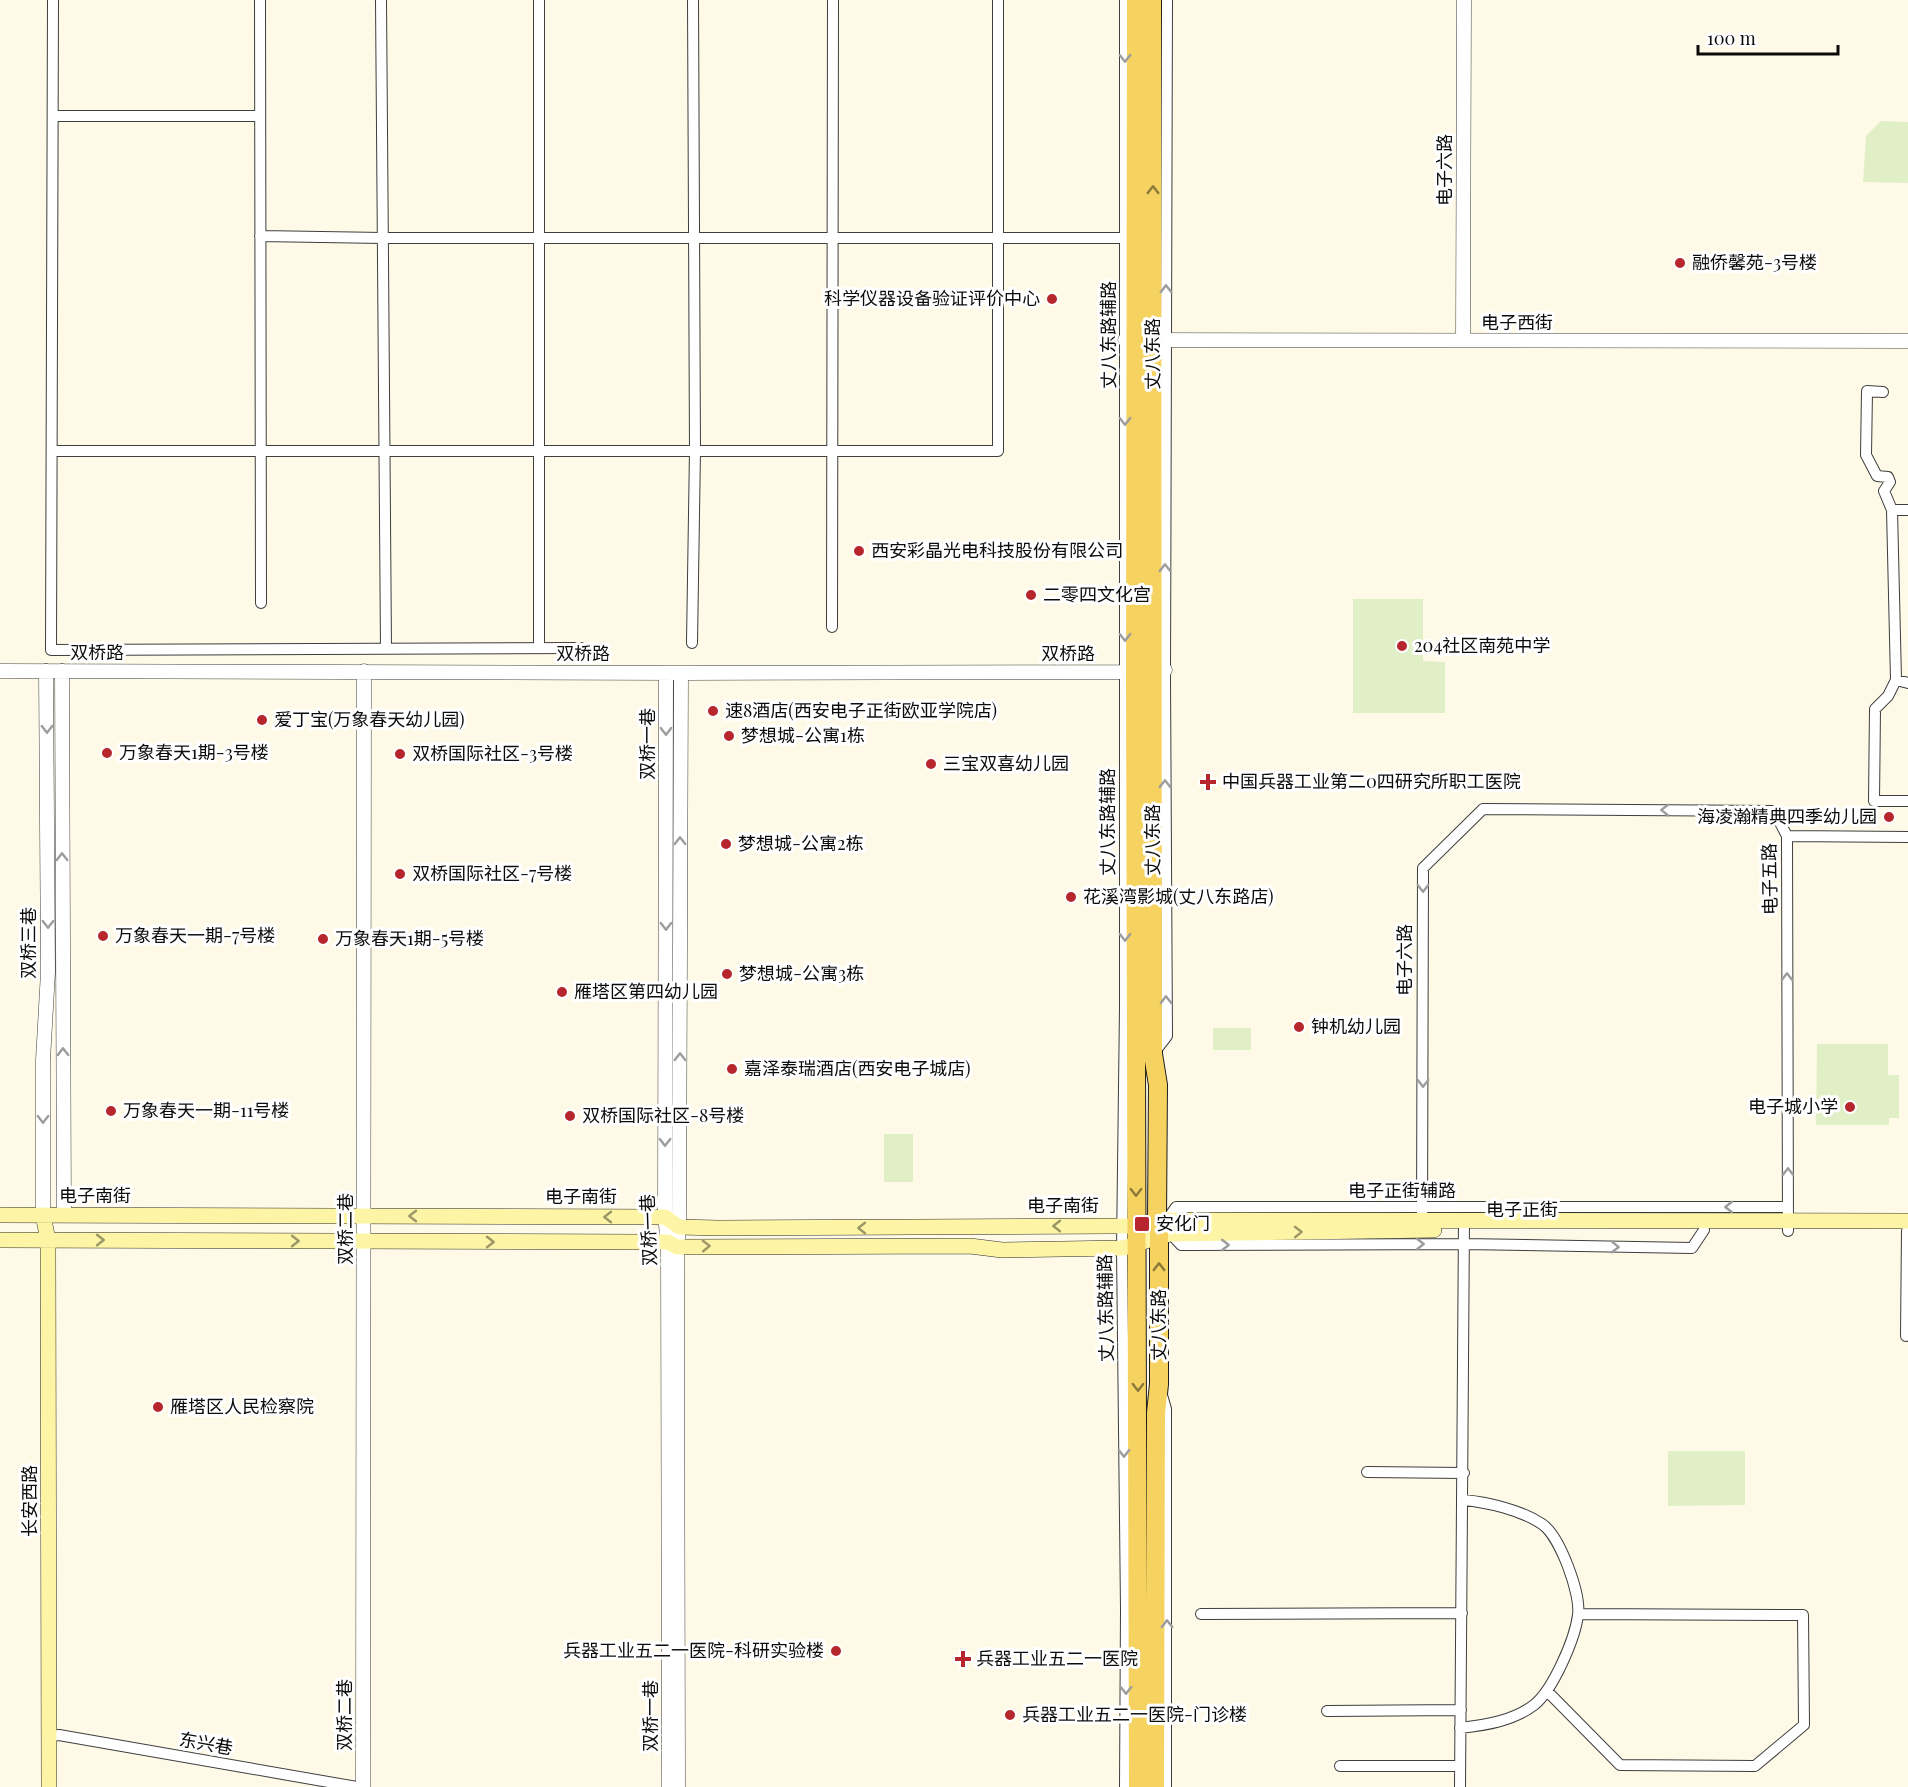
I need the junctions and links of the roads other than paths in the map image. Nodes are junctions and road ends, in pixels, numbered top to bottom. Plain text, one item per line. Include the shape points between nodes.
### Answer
1 (53, 0) edge
2 (260, 0) edge
3 (381, 0) edge
4 (539, 0) edge
5 (693, 0) edge
6 (833, 0) edge
7 (998, 0) edge
8 (1125, 0) edge
9 (1136, 0) edge
10 (1152, 0) edge
11 (1167, 0) edge
12 (1464, 0) edge
13 (53, 116) junction
14 (260, 116) junction
15 (260, 236) junction
16 (539, 237) junction
17 (694, 237) junction
18 (833, 237) junction
19 (998, 237) junction
20 (383, 238) junction
21 (1131, 238) junction
22 (1145, 340) junction
23 (1462, 340) junction
24 (1908, 341) edge
25 (1883, 392) dead end
26 (695, 450) junction
27 (52, 451) junction
28 (262, 451) junction
29 (833, 451) junction
30 (384, 452) junction
31 (540, 452) junction
32 (1892, 510) junction
33 (1908, 510) edge
34 (261, 603) dead end
35 (832, 627) dead end
36 (692, 643) dead end
37 (540, 648) junction
38 (581, 648) dead end
39 (386, 649) junction
40 (0, 670) edge
41 (46, 670) junction
42 (1144, 670) junction
43 (62, 671) junction
44 (364, 671) junction
45 (666, 673) junction
46 (681, 673) junction
47 (1896, 680) junction
48 (1908, 683) edge
49 (1908, 801) edge
50 (1466, 826) joint
51 (1787, 836) junction
52 (1908, 837) edge
53 (1422, 1213) junction
54 (0, 1215) edge
55 (43, 1215) junction
56 (63, 1215) junction
57 (364, 1216) junction
58 (665, 1217) junction
59 (1788, 1219) junction
60 (1908, 1221) edge
61 (1129, 1225) junction
62 (679, 1227) junction
63 (1163, 1227) junction
64 (1464, 1231) junction
65 (1908, 1231) edge
66 (0, 1240) edge
67 (54, 1240) junction
68 (364, 1241) junction
69 (672, 1244) junction
70 (1130, 1246) junction
71 (1906, 1336) dead end
72 (1159, 1384) junction
73 (1366, 1472) dead end
74 (1464, 1473) junction
75 (1463, 1500) junction
76 (1462, 1613) junction
77 (1202, 1614) dead end
78 (1578, 1614) junction
79 (1547, 1691) junction
80 (1461, 1710) junction
81 (1327, 1711) dead end
82 (1132, 1722) junction
83 (1461, 1728) junction
84 (54, 1736) junction
85 (1340, 1766) dead end
86 (1460, 1766) junction
87 (49, 1787) edge
88 (59, 1787) edge
89 (357, 1787) edge
90 (363, 1787) edge
91 (669, 1787) edge
92 (678, 1787) edge
93 (1125, 1787) edge
94 (1138, 1787) edge
95 (1155, 1787) edge
96 (1166, 1787) edge
97 (1460, 1787) edge

1 - 13 street
2 - 14 street
3 - 20 street
4 - 16 street
5 - 17 street
6 - 18 street
7 - 19 street
8 -> 21 street
9 - 21 main road, 丈八东路
22 -> 10 main road, 丈八东路
22 -> 11 street, 丈八东路辅路
12 - 23 street, 电子六路
13 - 14 street
13 - 27 street
14 - 15 street
15 - 20 street
15 - 28 street
16 - 17 street
16 - 20 street
16 - 31 street
17 - 18 street
17 - 26 street
18 - 19 street
18 - 29 street
19 - 21 street
19 - 29 street via 998,451
20 - 30 street
21 - 22 main road, 丈八东路
22 - 23 street, 电子西街
22 - 42 main road, 丈八东路
22 -> 42 street, 丈八东路辅路
23 - 24 street, 电子西街
25 - 32 street via 1867,391 1866,455 1877,476 1888,477 1890,482 1884,491
26 - 29 street
26 - 31 street
26 - 36 street
27 - 28 street
27 - 39 street via 51,650
28 - 30 street
28 - 34 street
29 - 35 street
30 - 31 street
30 - 39 street
31 - 37 street
32 - 33 street
32 - 47 street
37 - 38 street
37 - 39 street
40 - 41 street, 双桥路
41 - 43 street, 双桥路
41 -> 55 street, 双桥三巷 via 48,972 43,1060
42 - 46 street, 双桥路
42 -> 61 main road, 丈八东路
63 -> 42 main road, 丈八东路 via 1158,1085 1153,1054 1160,967
43 - 44 street, 双桥路
56 -> 43 street, 双桥三巷
44 - 45 street, 双桥路
44 - 57 street, 双桥二巷
45 - 46 street, 双桥路
45 -> 58 street, 双桥一巷
62 -> 46 street, 双桥一巷
47 - 48 street
47 - 49 street via 1875,709 1874,801
51 -> 50 street, 电子五路 via 1774,811 1483,809
50 -> 53 street, 电子六路 via 1423,868
51 - 52 street
59 -> 51 street, 电子五路
59 -> 53 street, 电子正街辅路
53 - 63 main road, 电子正街
53 - 64 main road, 电子正街
54 - 55 main road, 电子南街
55 - 56 main road, 电子南街
55 - 67 main road, 长安西路
56 - 57 main road, 电子南街
56 - 67 main road, 长安西路
58 -> 57 main road, 电子南街
57 - 68 street, 双桥二巷
58 - 62 main road
58 - 69 street, 双桥一巷
59 - 60 main road, 电子正街
59 - 64 main road, 电子正街
64 -> 59 main road, 电子正街 via 1704,1230
59 - 65 main road, 电子正街
61 -> 62 main road, 电子南街
61 - 63 main road, 电子南街
61 - 70 main road, 丈八东路
62 - 69 street, 双桥一巷
63 -> 64 main road, 电子正街
63 - 70 main road, 电子正街
72 -> 63 main road, 丈八东路
64 - 74 street
65 - 71 street
66 - 67 main road
67 -> 68 main road
67 - 84 main road, 长安西路
68 -> 69 main road
68 - 90 street, 双桥二巷
69 -> 70 main road via 970,1246 1002,1250
69 - 91 street, 双桥一巷
69 - 92 street, 双桥一巷
70 -> 82 main road, 丈八东路
72 - 95 main road, 丈八东路
96 -> 72 street via 1166,1409
73 - 74 street
74 - 75 street
75 - 76 street
75 - 78 street via 1487,1502 1542,1524 1556,1539 1571,1572
76 - 77 street
76 - 80 street
78 - 79 street via 1563,1664
78 - 79 street via 1803,1615 1804,1725 1755,1766 1620,1765
79 - 83 street via 1534,1705 1513,1716 1490,1725
80 - 81 street
80 - 83 street
82 - 93 street
82 - 94 main road, 丈八东路
83 - 86 street
84 - 87 main road, 长安西路
84 - 88 main road, 长安西路
84 - 89 street, 东兴巷
85 - 86 street
86 - 97 street

